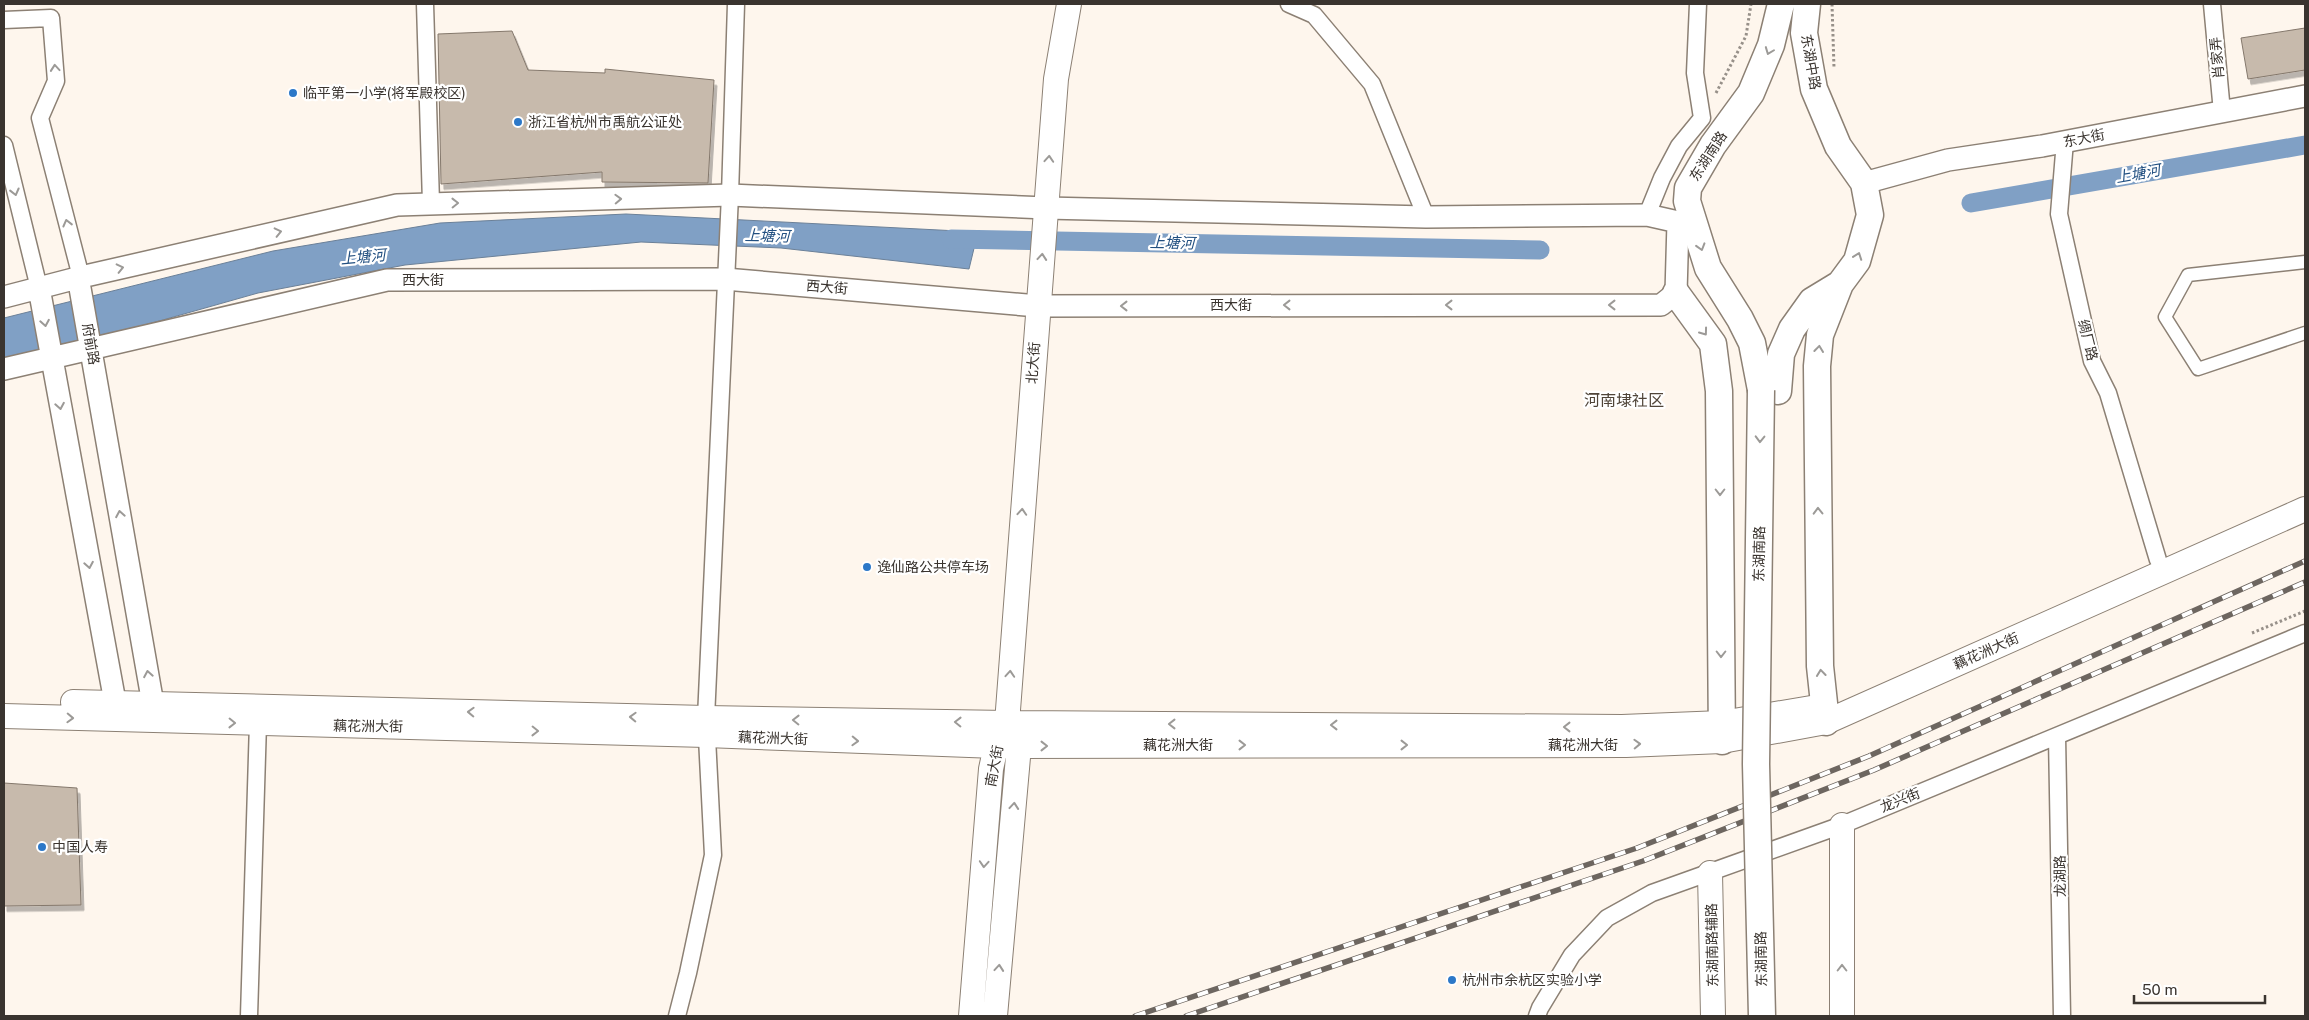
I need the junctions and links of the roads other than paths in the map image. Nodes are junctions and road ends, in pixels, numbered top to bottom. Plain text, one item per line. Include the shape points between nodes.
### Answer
1 (425, 4) edge
2 (736, 4) edge
3 (1069, 4) edge
4 (1289, 4) edge
5 (1698, 4) edge
6 (1780, 4) edge
7 (1808, 4) edge
8 (2212, 4) edge
9 (4, 20) edge
10 (2305, 96) edge
11 (2222, 112) junction
12 (2065, 141) junction
13 (4, 145) edge
14 (1864, 183) junction
15 (730, 195) junction
16 (431, 203) junction
17 (1046, 208) junction
18 (1647, 215) junction
19 (1426, 217) junction
20 (1685, 220) junction
21 (2305, 262) edge
22 (725, 279) junction
23 (81, 282) junction
24 (1840, 284) junction
25 (39, 288) junction
26 (4, 297) edge
27 (1668, 299) junction
28 (1038, 306) junction
29 (2305, 333) edge
30 (92, 348) junction
31 (51, 358) junction
32 (4, 369) edge
33 (1770, 391) junction
34 (2305, 496) edge
35 (2305, 510) edge
36 (2158, 560) junction
37 (2305, 633) edge
38 (4, 701) edge
39 (116, 711) junction
40 (156, 712) junction
41 (1825, 714) junction
42 (4, 716) edge
43 (1007, 723) junction
44 (258, 724) junction
45 (706, 727) junction
46 (1722, 732) junction
47 (2057, 736) junction
48 (1007, 746) junction
49 (1842, 824) junction
50 (1710, 873) junction
51 (249, 1016) edge
52 (677, 1016) edge
53 (971, 1016) edge
54 (995, 1016) edge
55 (1537, 1016) edge
56 (1714, 1016) edge
57 (1762, 1016) edge
58 (1778, 1016) edge
59 (1842, 1016) edge
60 (2062, 1016) edge

1 - 16 street
2 - 15 street
17 -> 3 main road, 北大街 via 1056,79
4 - 19 street via 1314,15 1372,84
5 - 18 street via 1695,73 1702,118 1679,146
6 -> 20 main road, 东湖南路 via 1771,45 1751,93 1688,188
7 - 14 main road, 东湖中路 via 1804,33 1814,89 1838,146
8 - 11 street, 肖家弄
23 -> 9 street, 府前路 via 40,118 56,81 51,18
10 - 11 street, 东大街
11 - 12 street, 东大街
12 - 14 street, 东大街 via 1948,160
12 - 36 street, 绸厂路 via 2059,214 2092,361 2108,393
13 -> 25 street
24 -> 14 main road via 1857,261 1870,215
16 -> 15 street
15 - 17 street
15 - 22 street
23 -> 16 street via 396,205
17 - 19 street
28 -> 17 main road, 北大街
18 - 19 street
18 - 20 street
20 - 27 street
20 -> 33 main road, 东湖南路 via 1708,268 1752,343
21 - 29 street via 2188,276 2165,317 2198,369
22 - 28 street, 西大街
22 - 30 street, 西大街 via 388,280
22 - 45 street
23 - 25 street
23 - 30 street, 府前路
24 - 33 main road, 东湖南路 via 1812,301 1792,329
41 -> 24 main road via 1820,666 1817,366 1820,334
25 - 26 street
25 -> 31 street
27 -> 28 street, 西大街
27 -> 46 main road via 1713,344 1719,391
43 -> 28 main road, 北大街
30 - 31 street, 西大街
40 -> 30 street, 府前路
31 - 32 street, 西大街
31 -> 39 street
33 -> 57 main road, 东湖南路, bridge via 1756,764
33 - 58 main road, 东湖南路 via 1772,819
34 - 36 main road, 藕花洲大街
35 - 41 main road, 藕花洲大街
36 - 41 main road, 藕花洲大街
37 - 47 street, 龙兴街
38 - 39 main road, 藕花洲大街
39 - 40 main road, 藕花洲大街
42 -> 39 main road, 藕花洲大街
40 -> 44 main road, 藕花洲大街
45 -> 40 main road, 藕花洲大街
41 - 46 main road, 藕花洲大街
43 -> 45 main road, 藕花洲大街
46 -> 43 main road, 藕花洲大街 via 1622,727
43 - 48 main road, 南大街
44 -> 45 main road, 藕花洲大街
44 - 51 street
45 -> 48 main road, 藕花洲大街
45 - 52 street via 713,855
48 -> 46 main road, 藕花洲大街 via 1626,745
47 - 49 street, 龙兴街
47 - 60 street, 龙湖路
48 -> 53 main road, 南大街 via 991,769
54 -> 48 main road, 南大街
49 - 50 street, 龙兴街
59 -> 49 main road
50 - 55 street, 龙兴街 via 1652,893 1607,918 1572,955
50 - 56 main road, 东湖南路辅路

